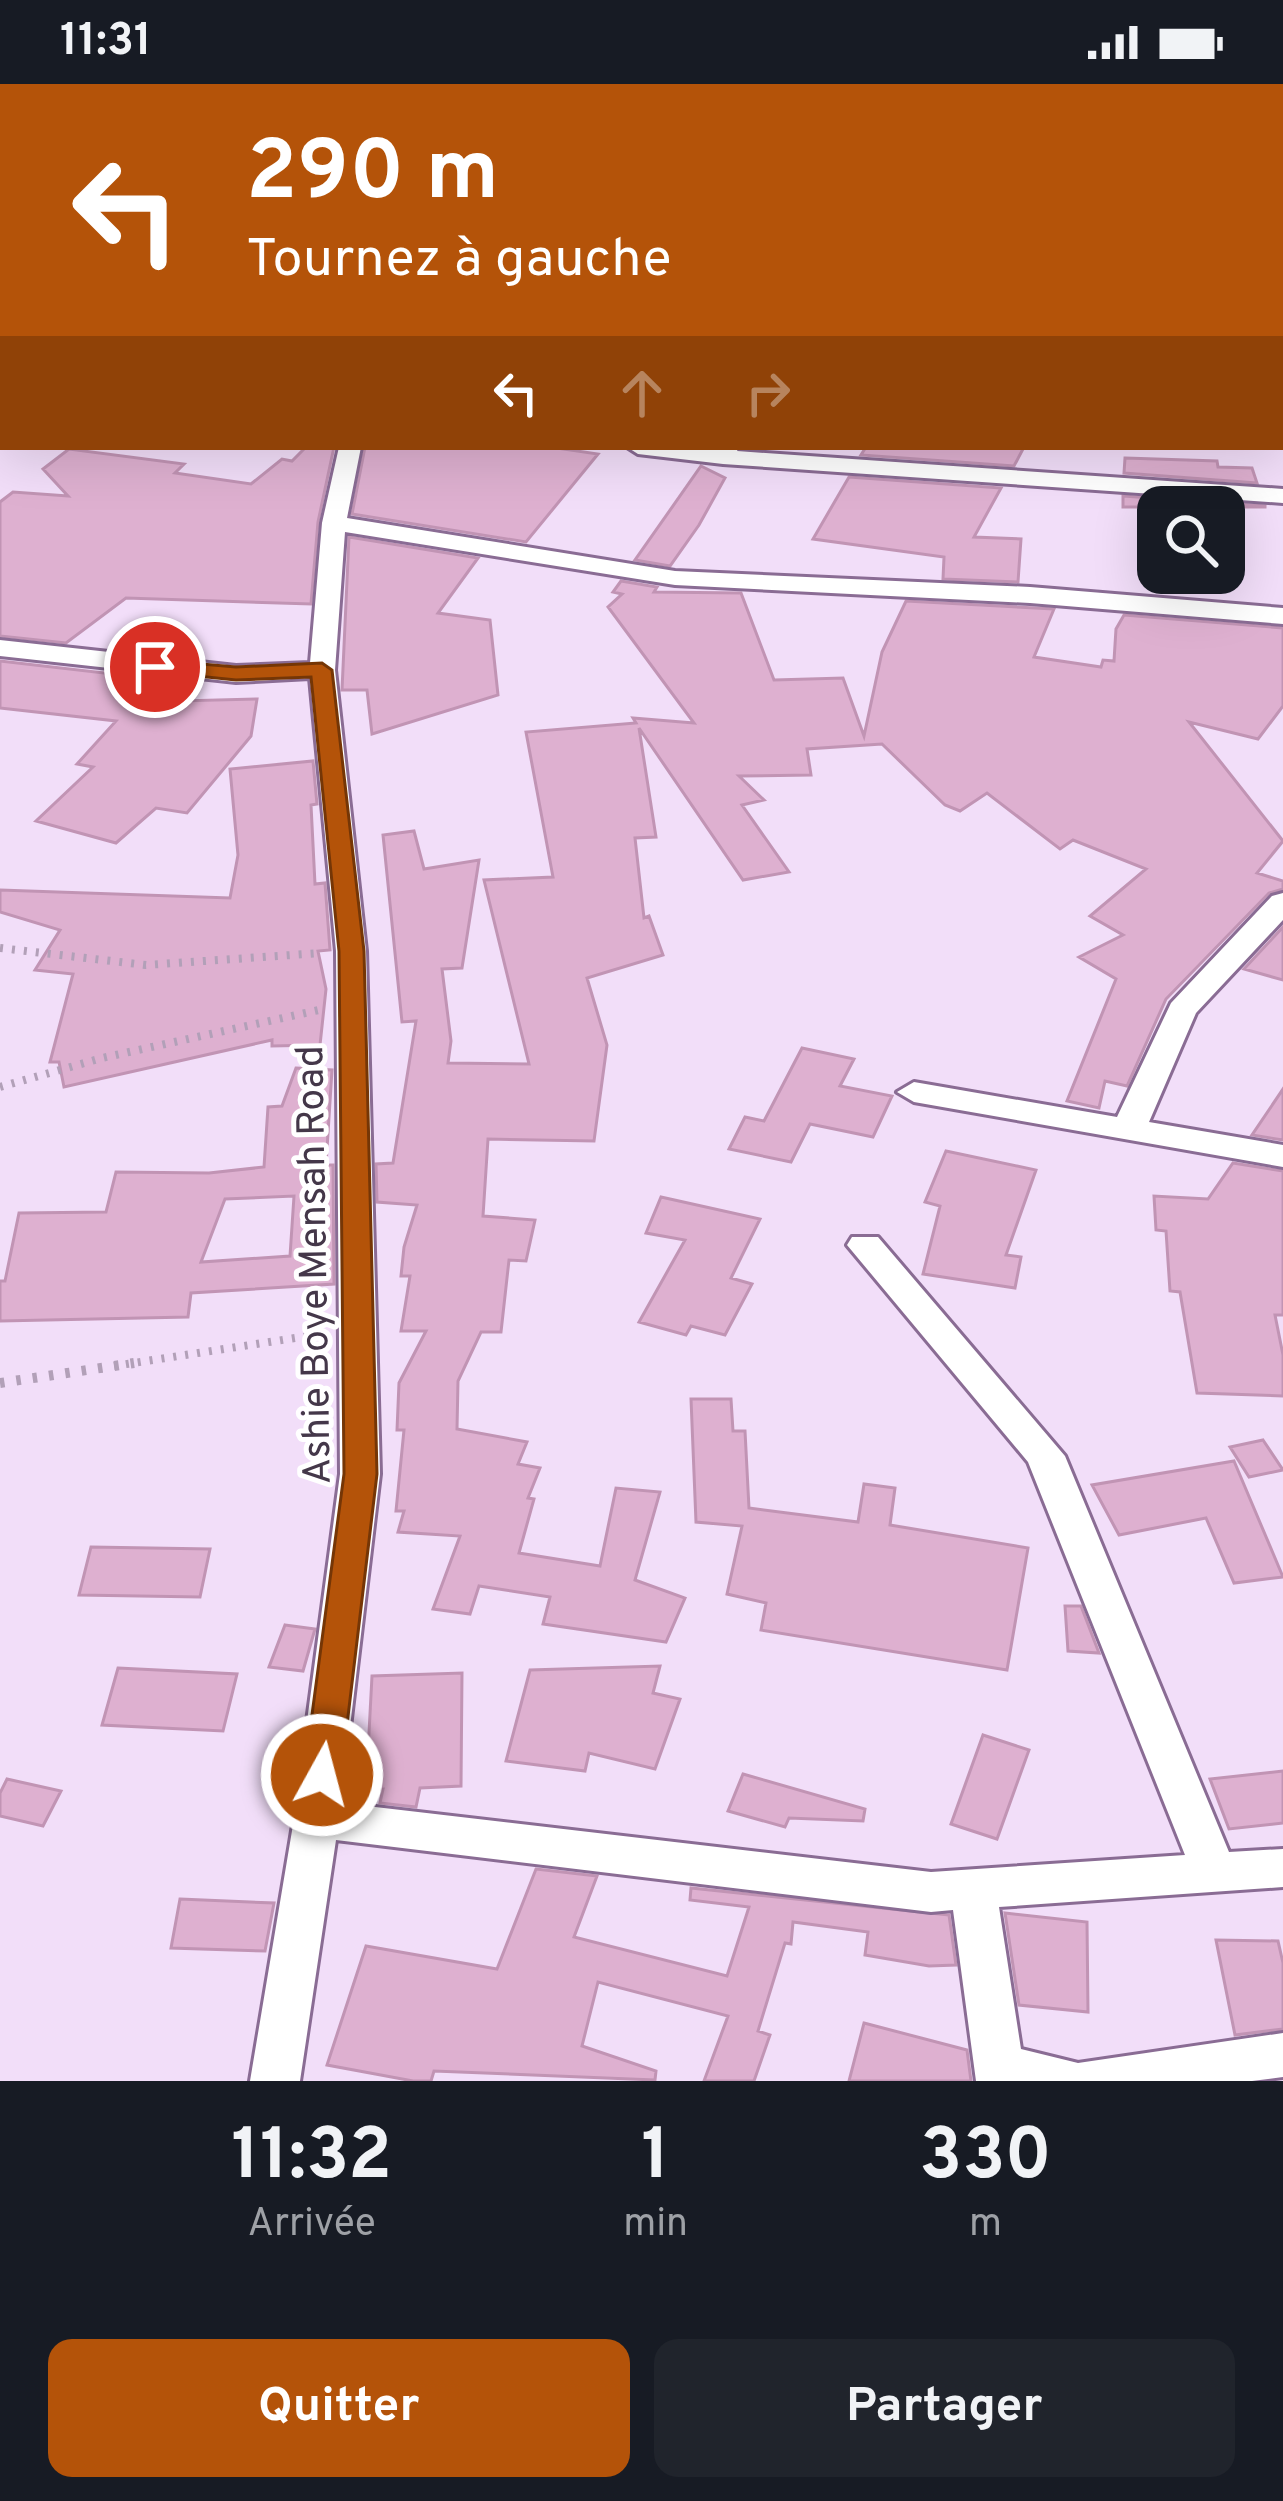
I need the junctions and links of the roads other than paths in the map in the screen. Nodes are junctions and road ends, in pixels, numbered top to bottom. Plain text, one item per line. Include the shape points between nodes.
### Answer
1 (349, 450) edge
2 (691, 450) edge
3 (726, 452) edge
4 (1283, 496) edge
5 (334, 523) junction
6 (1283, 616) edge
7 (0, 648) edge
8 (322, 670) junction
9 (1283, 902) edge
10 (914, 1093) dead end
11 (1130, 1126) junction
12 (1283, 1156) edge
13 (865, 1245) dead end
14 (317, 1819) junction
15 (1283, 1868) edge
16 (1215, 1873) junction
17 (973, 1889) junction
18 (1283, 2055) edge
19 (1000, 2073) edge
20 (275, 2081) edge
21 (1068, 2081) edge
22 (1088, 2081) edge

1 - 5 street, Ashie Boye Mensah Road
2 - 3 street
3 - 4 street
5 - 6 street via 675,578
5 - 8 street, Ashie Boye Mensah Road
7 - 8 street via 236,674
8 - 14 street, Ashie Boye Mensah Road via 351,951 360,1474
9 - 11 street via 1182,1010
10 - 11 street
11 - 12 street
13 - 16 street via 1046,1456
14 - 17 street via 931,1892
14 - 20 street, Ashie Boye Mensah Road
15 - 16 street
16 - 17 street
17 - 19 street
18 - 22 street
19 - 21 street

